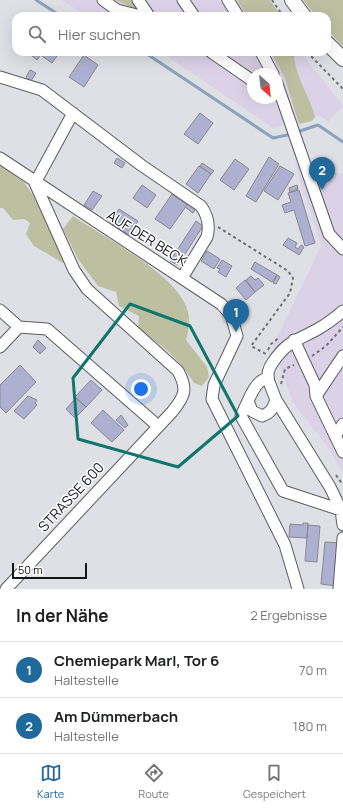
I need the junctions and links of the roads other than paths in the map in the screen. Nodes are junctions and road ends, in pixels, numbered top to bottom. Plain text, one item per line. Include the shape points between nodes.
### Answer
1 (103, 0) edge
2 (138, 0) edge
3 (183, 0) edge
4 (228, 0) edge
5 (292, 0) edge
6 (125, 12) edge
7 (146, 12) edge
8 (191, 12) edge
9 (236, 12) edge
10 (301, 12) edge
11 (331, 47) edge
12 (221, 56) edge
13 (263, 56) edge
14 (343, 59) edge
15 (270, 68) edge
16 (247, 76) edge
17 (0, 77) edge
18 (283, 104) edge
19 (73, 113) junction
20 (0, 158) edge
21 (35, 183) junction
22 (343, 249) edge
23 (182, 278) junction
24 (0, 310) edge
25 (343, 311) edge
26 (19, 327) junction
27 (294, 340) junction
28 (0, 347) edge
29 (343, 356) edge
30 (270, 367) junction
31 (269, 382) junction
32 (257, 384) junction
33 (316, 396) junction
34 (276, 400) junction
35 (248, 401) junction
36 (343, 424) edge
37 (158, 426) junction
38 (335, 436) junction
39 (343, 452) edge
40 (341, 510) junction
41 (343, 525) edge
42 (343, 538) edge
43 (343, 549) edge
44 (6, 589) edge
45 (298, 589) edge
46 (339, 589) edge

1 - 6 street via 117,10
2 - 7 street
3 - 8 street
4 - 9 street
5 - 10 main road
11 - 14 main road
12 - 16 street
13 - 15 street
17 - 19 street via 42,90
18 - 22 street via 329,234
19 - 21 street
19 - 23 street via 141,165 201,206 206,214 209,230
20 - 21 street, AUF DER BECK
21 - 23 street, AUF DER BECK
21 - 37 street, STRASSE 600 via 74,270 87,289 164,356 178,370 184,381 185,392
23 - 45 street, AUF DER BECK via 227,310 235,326 237,336 214,385 212,399 285,545
24 - 26 street
25 - 27 street via 316,330
26 - 28 street
26 - 37 street via 47,329
27 - 30 street via 282,349
27 - 33 street via 315,385
29 - 33 street
30 - 31 street via 267,376
30 - 32 street
31 - 32 street via 265,379
31 - 34 street
32 - 35 street
33 - 38 street
34 - 35 street via 273,409 262,416 252,411
34 - 40 street via 330,487
35 - 40 street via 241,416 283,491
36 - 38 street
37 - 44 street, STRASSE 600
38 - 39 street
40 - 41 street
42 - 43 street
43 - 46 street

